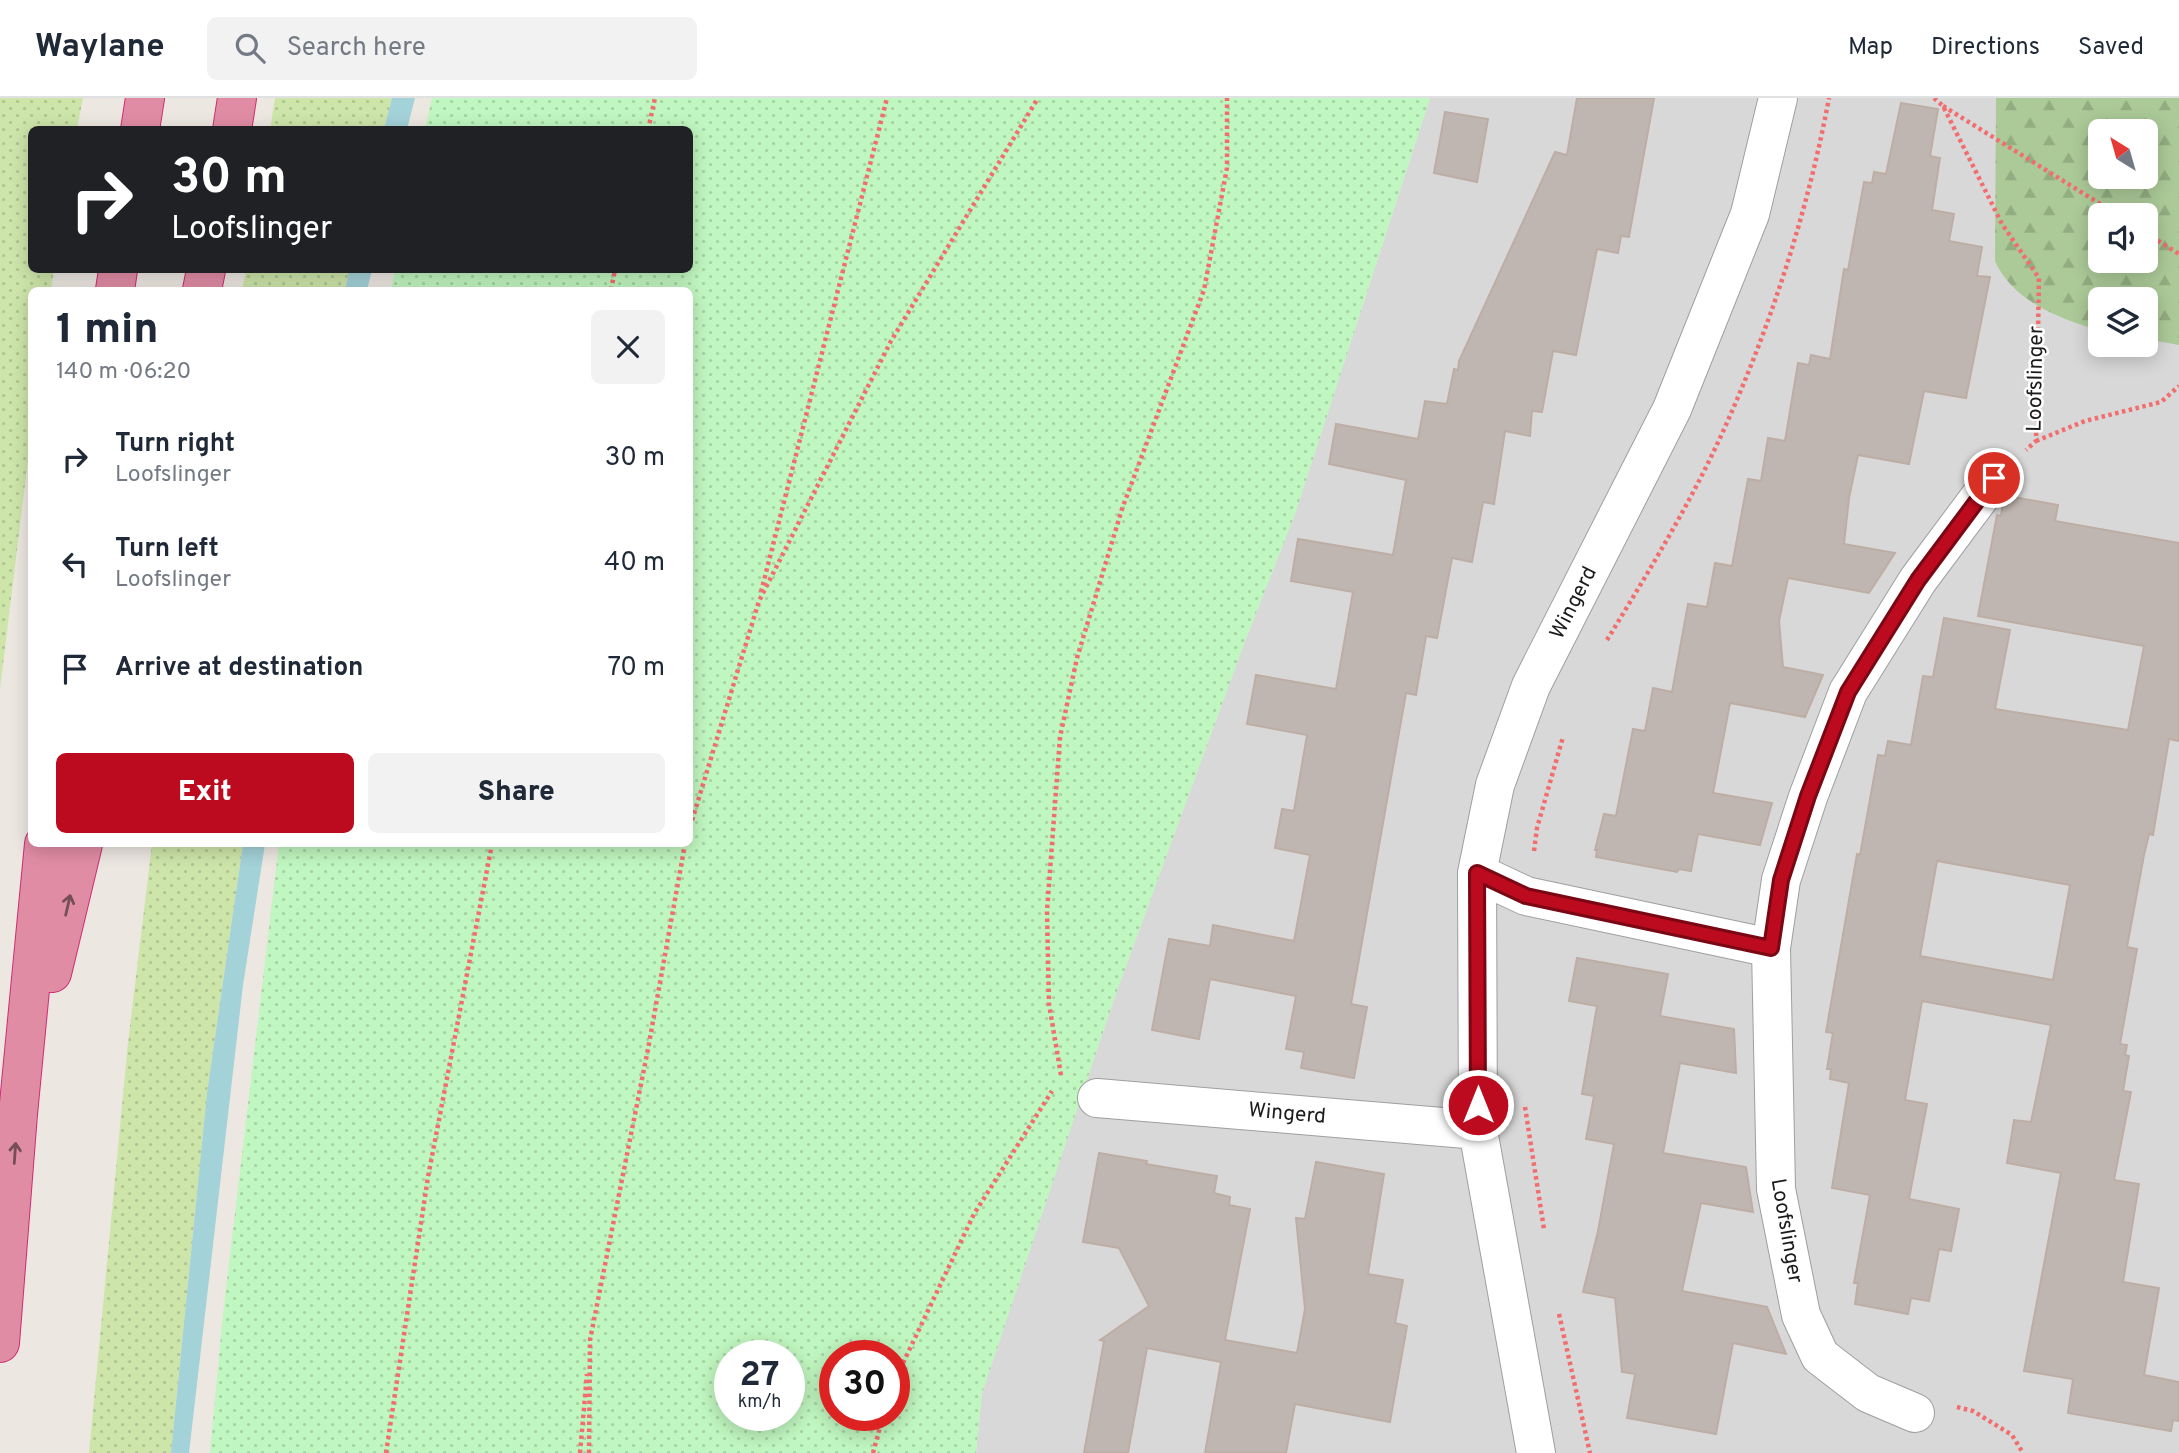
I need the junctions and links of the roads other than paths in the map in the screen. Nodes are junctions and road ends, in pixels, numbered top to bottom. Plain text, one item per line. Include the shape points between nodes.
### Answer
1 (145, 98) edge
2 (237, 98) edge
3 (1778, 98) edge
4 (140, 126) edge
5 (233, 126) edge
6 (1994, 478) road end
7 (44, 847) edge
8 (82, 847) edge
9 (1477, 873) junction
10 (1771, 948) junction
11 (1097, 1098) dead end
12 (18, 1114) junction
13 (1478, 1130) junction
14 (0, 1343) edge
15 (1915, 1413) road end
16 (1536, 1453) edge

1 - 4 highway
2 - 5 highway
3 - 9 street, Wingerd via 1750,215 1672,409 1531,687 1495,785
6 - 10 street, Loofslinger via 1918,580 1848,692 1781,880
7 - 12 highway
12 -> 8 highway
9 - 10 street via 1526,896
9 - 13 street, Wingerd
10 - 15 street, Loofslinger via 1776,1189 1801,1315 1820,1356 1868,1393
11 - 13 street, Wingerd
14 -> 12 highway
13 - 16 street, Wingerd

